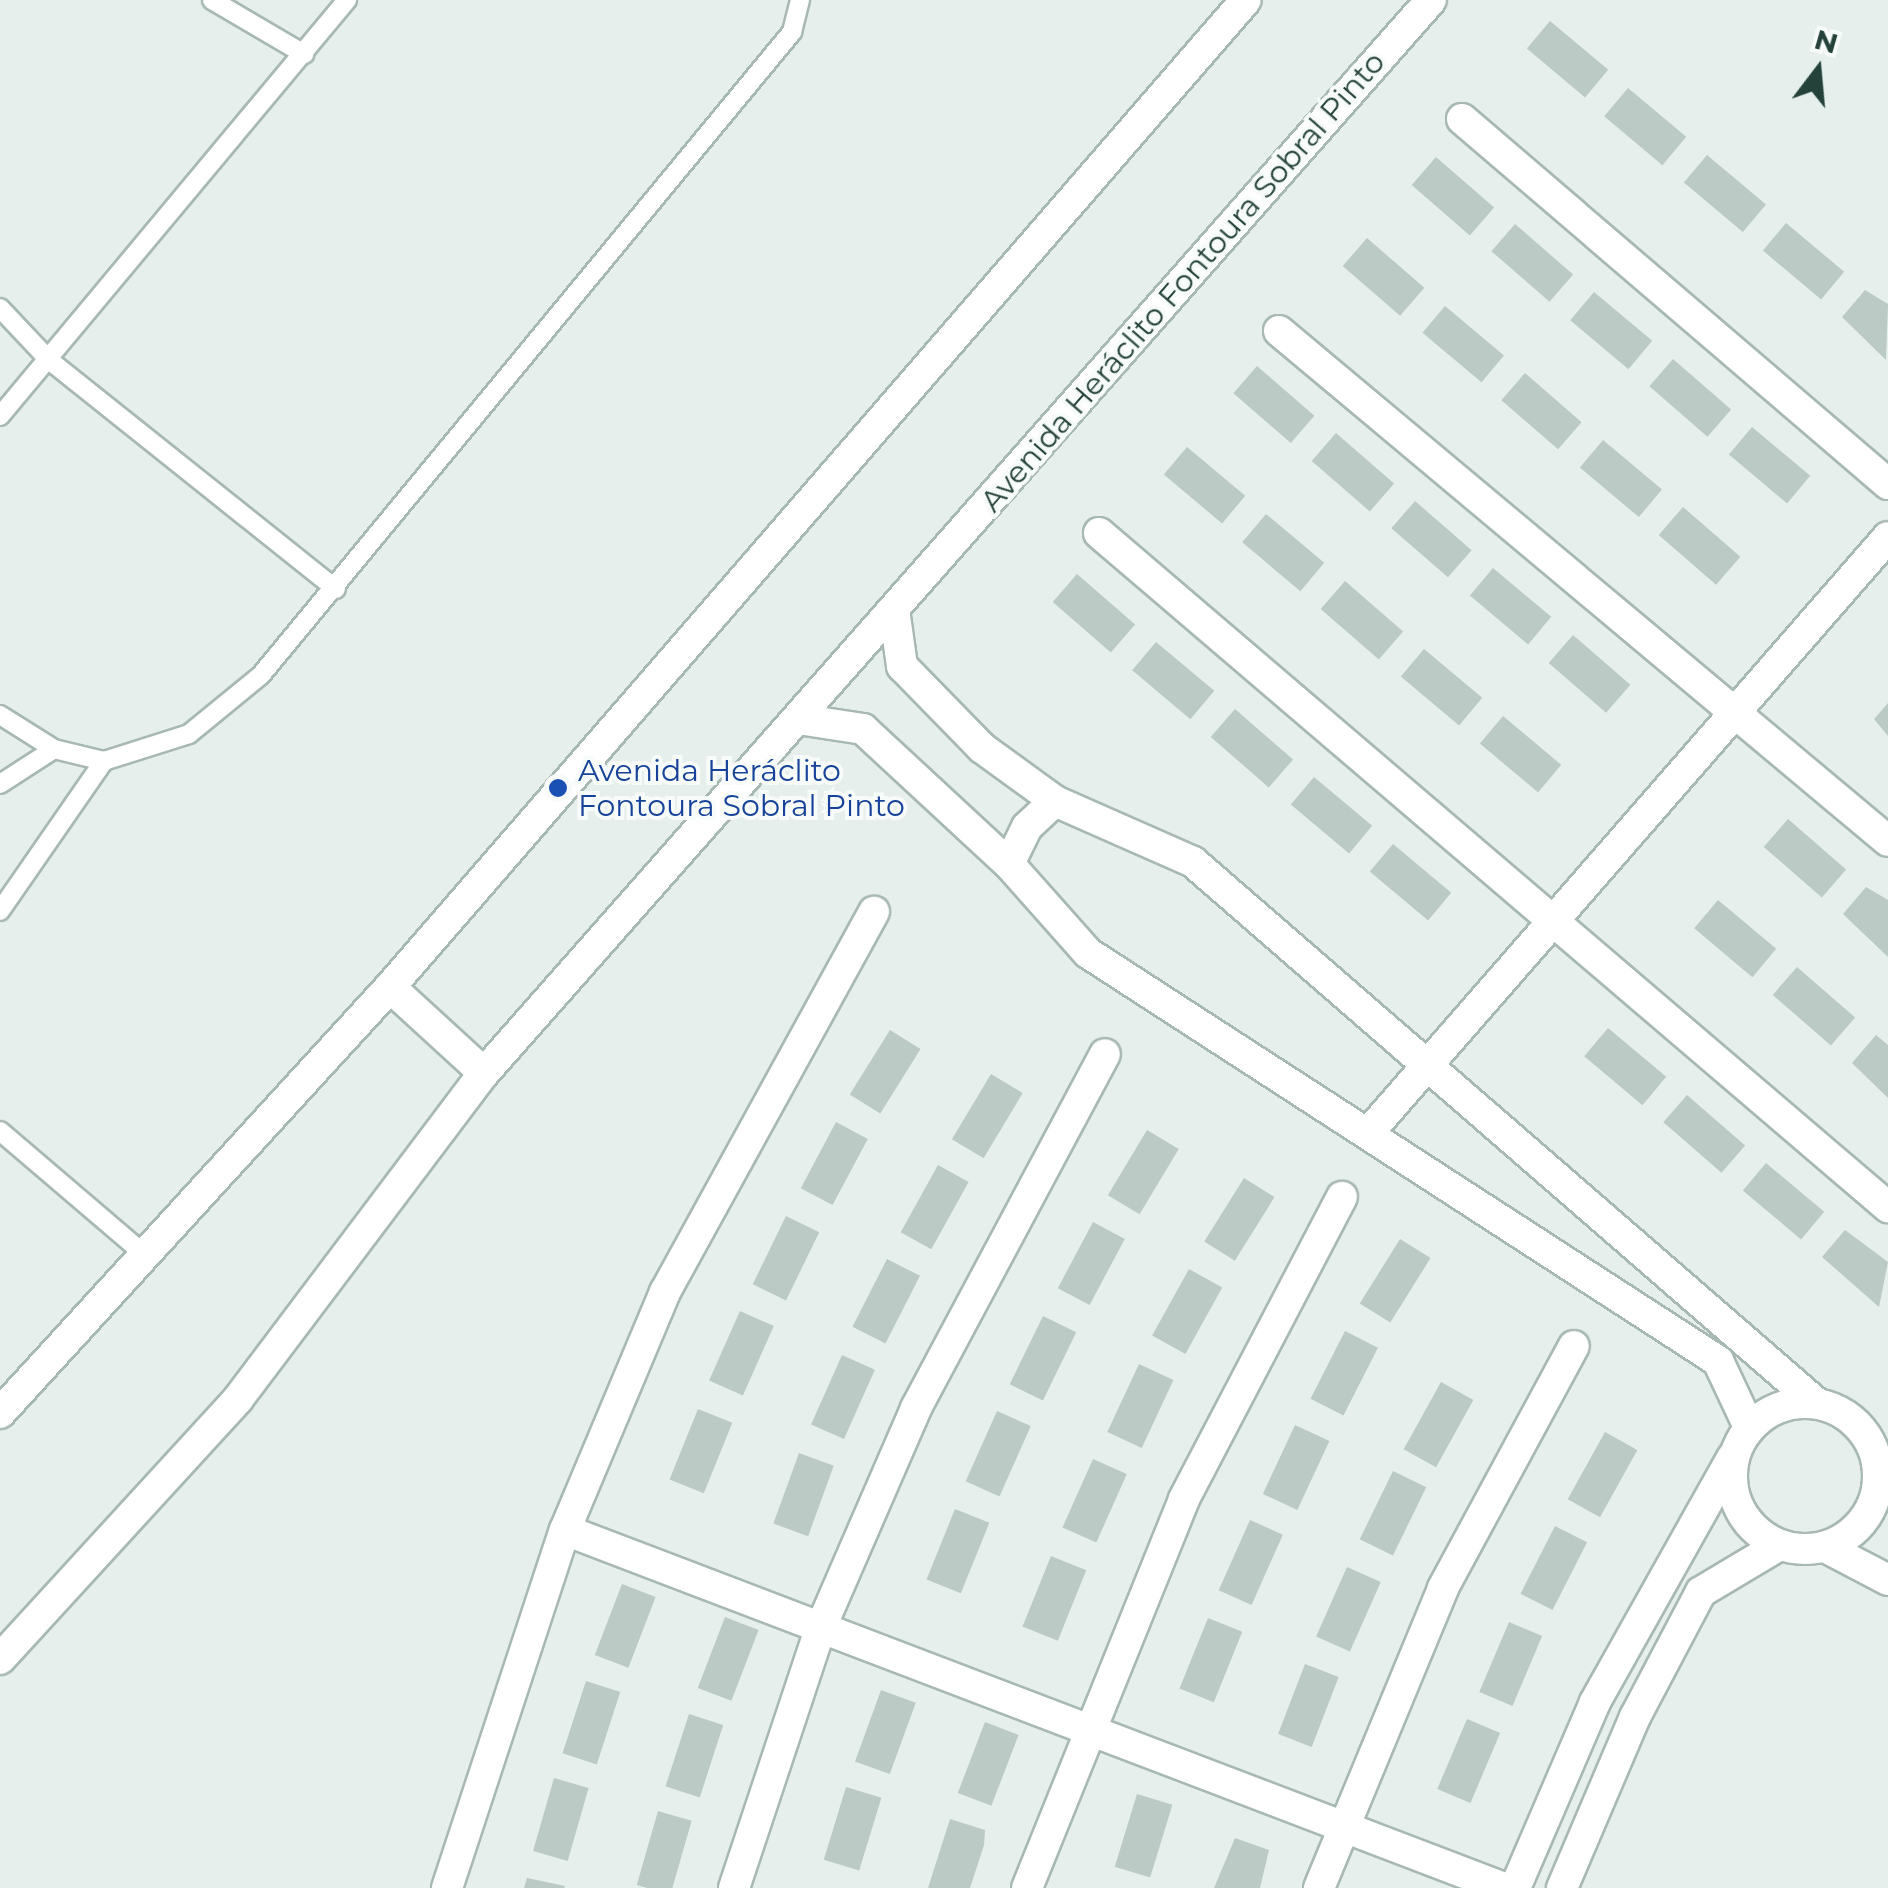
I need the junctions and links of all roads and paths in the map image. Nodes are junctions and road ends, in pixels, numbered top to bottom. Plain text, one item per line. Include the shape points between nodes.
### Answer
1 (212, 0) edge
2 (348, 0) edge
3 (800, 0) edge
4 (1246, 0) edge
5 (1432, 0) edge
6 (304, 54) junction
7 (1462, 119) dead end
8 (0, 308) edge
9 (1279, 331) dead end
10 (48, 360) junction
11 (0, 416) edge
12 (1888, 484) edge
13 (1098, 533) dead end
14 (1888, 536) edge
15 (336, 589) junction
16 (894, 608) junction
17 (1738, 710) junction
18 (0, 715) edge
19 (798, 718) junction
20 (54, 749) junction
21 (104, 761) junction
22 (0, 784) edge
23 (1055, 801) junction
24 (1888, 841) edge
25 (1009, 864) junction
26 (0, 910) edge
27 (874, 912) dead end
28 (1559, 919) junction
29 (390, 987) junction
30 (1105, 1054) dead end
31 (1430, 1068) junction
32 (484, 1073) junction
33 (0, 1131) edge
34 (1370, 1132) junction
35 (1342, 1196) dead end
36 (1888, 1207) edge
37 (146, 1255) junction
38 (1574, 1346) dead end
39 (1815, 1402) junction
40 (0, 1413) edge
41 (1750, 1427) junction
42 (1880, 1449) edge
43 (1732, 1458) junction
44 (565, 1530) junction
45 (1778, 1546) junction
46 (1825, 1547) junction
47 (1888, 1580) edge
48 (821, 1628) junction
49 (0, 1659) edge
50 (1086, 1728) junction
51 (1341, 1826) junction
52 (447, 1888) edge
53 (734, 1888) edge
54 (1027, 1888) edge
55 (1319, 1888) edge
56 (1504, 1888) edge
57 (1514, 1888) edge
58 (1562, 1888) edge

1 - 6 lane
2 - 6 lane
3 - 15 lane via 792,32
4 - 29 street
5 - 16 street, Avenida Heráclito Fontoura Sobral Pinto
6 - 10 lane
7 - 12 street
8 - 10 lane
9 - 17 street
10 - 11 lane
10 - 15 lane
13 - 28 street
14 - 17 street
15 - 21 lane via 261,675 189,734
16 - 19 street, Avenida Heráclito Fontoura Sobral Pinto
16 - 23 street via 902,666 928,700
17 - 24 street
17 - 28 street
18 - 20 lane
19 - 25 street via 862,728
19 - 32 street, Avenida Heráclito Fontoura Sobral Pinto
20 - 21 lane
20 - 22 lane
21 - 26 lane
23 - 25 street via 1027,827
23 - 31 street via 1193,862
25 - 34 street via 1088,953
27 - 44 street via 665,1292
28 - 31 street
28 - 36 street
29 - 32 street
29 - 37 street
30 - 48 street via 916,1408
31 - 34 street
31 - 39 street
32 - 49 street, Avenida Heráclito Fontoura Sobral Pinto via 238,1398
33 - 37 lane
34 - 41 street via 1718,1361
35 - 50 street via 1184,1499
37 - 40 street
38 - 51 street via 1443,1588
39 - 41 street via 1779,1407
39 - 42 street via 1848,1415
41 - 43 street
42 - 46 street via 1872,1511 1848,1538
43 - 45 street via 1732,1494 1749,1526
43 - 57 street via 1596,1702
44 - 48 street
44 - 52 street
45 - 46 street
45 - 58 street via 1702,1592 1635,1716
46 - 47 street
48 - 50 street
48 - 53 street
50 - 51 street
50 - 54 street
51 - 55 street
51 - 56 street

